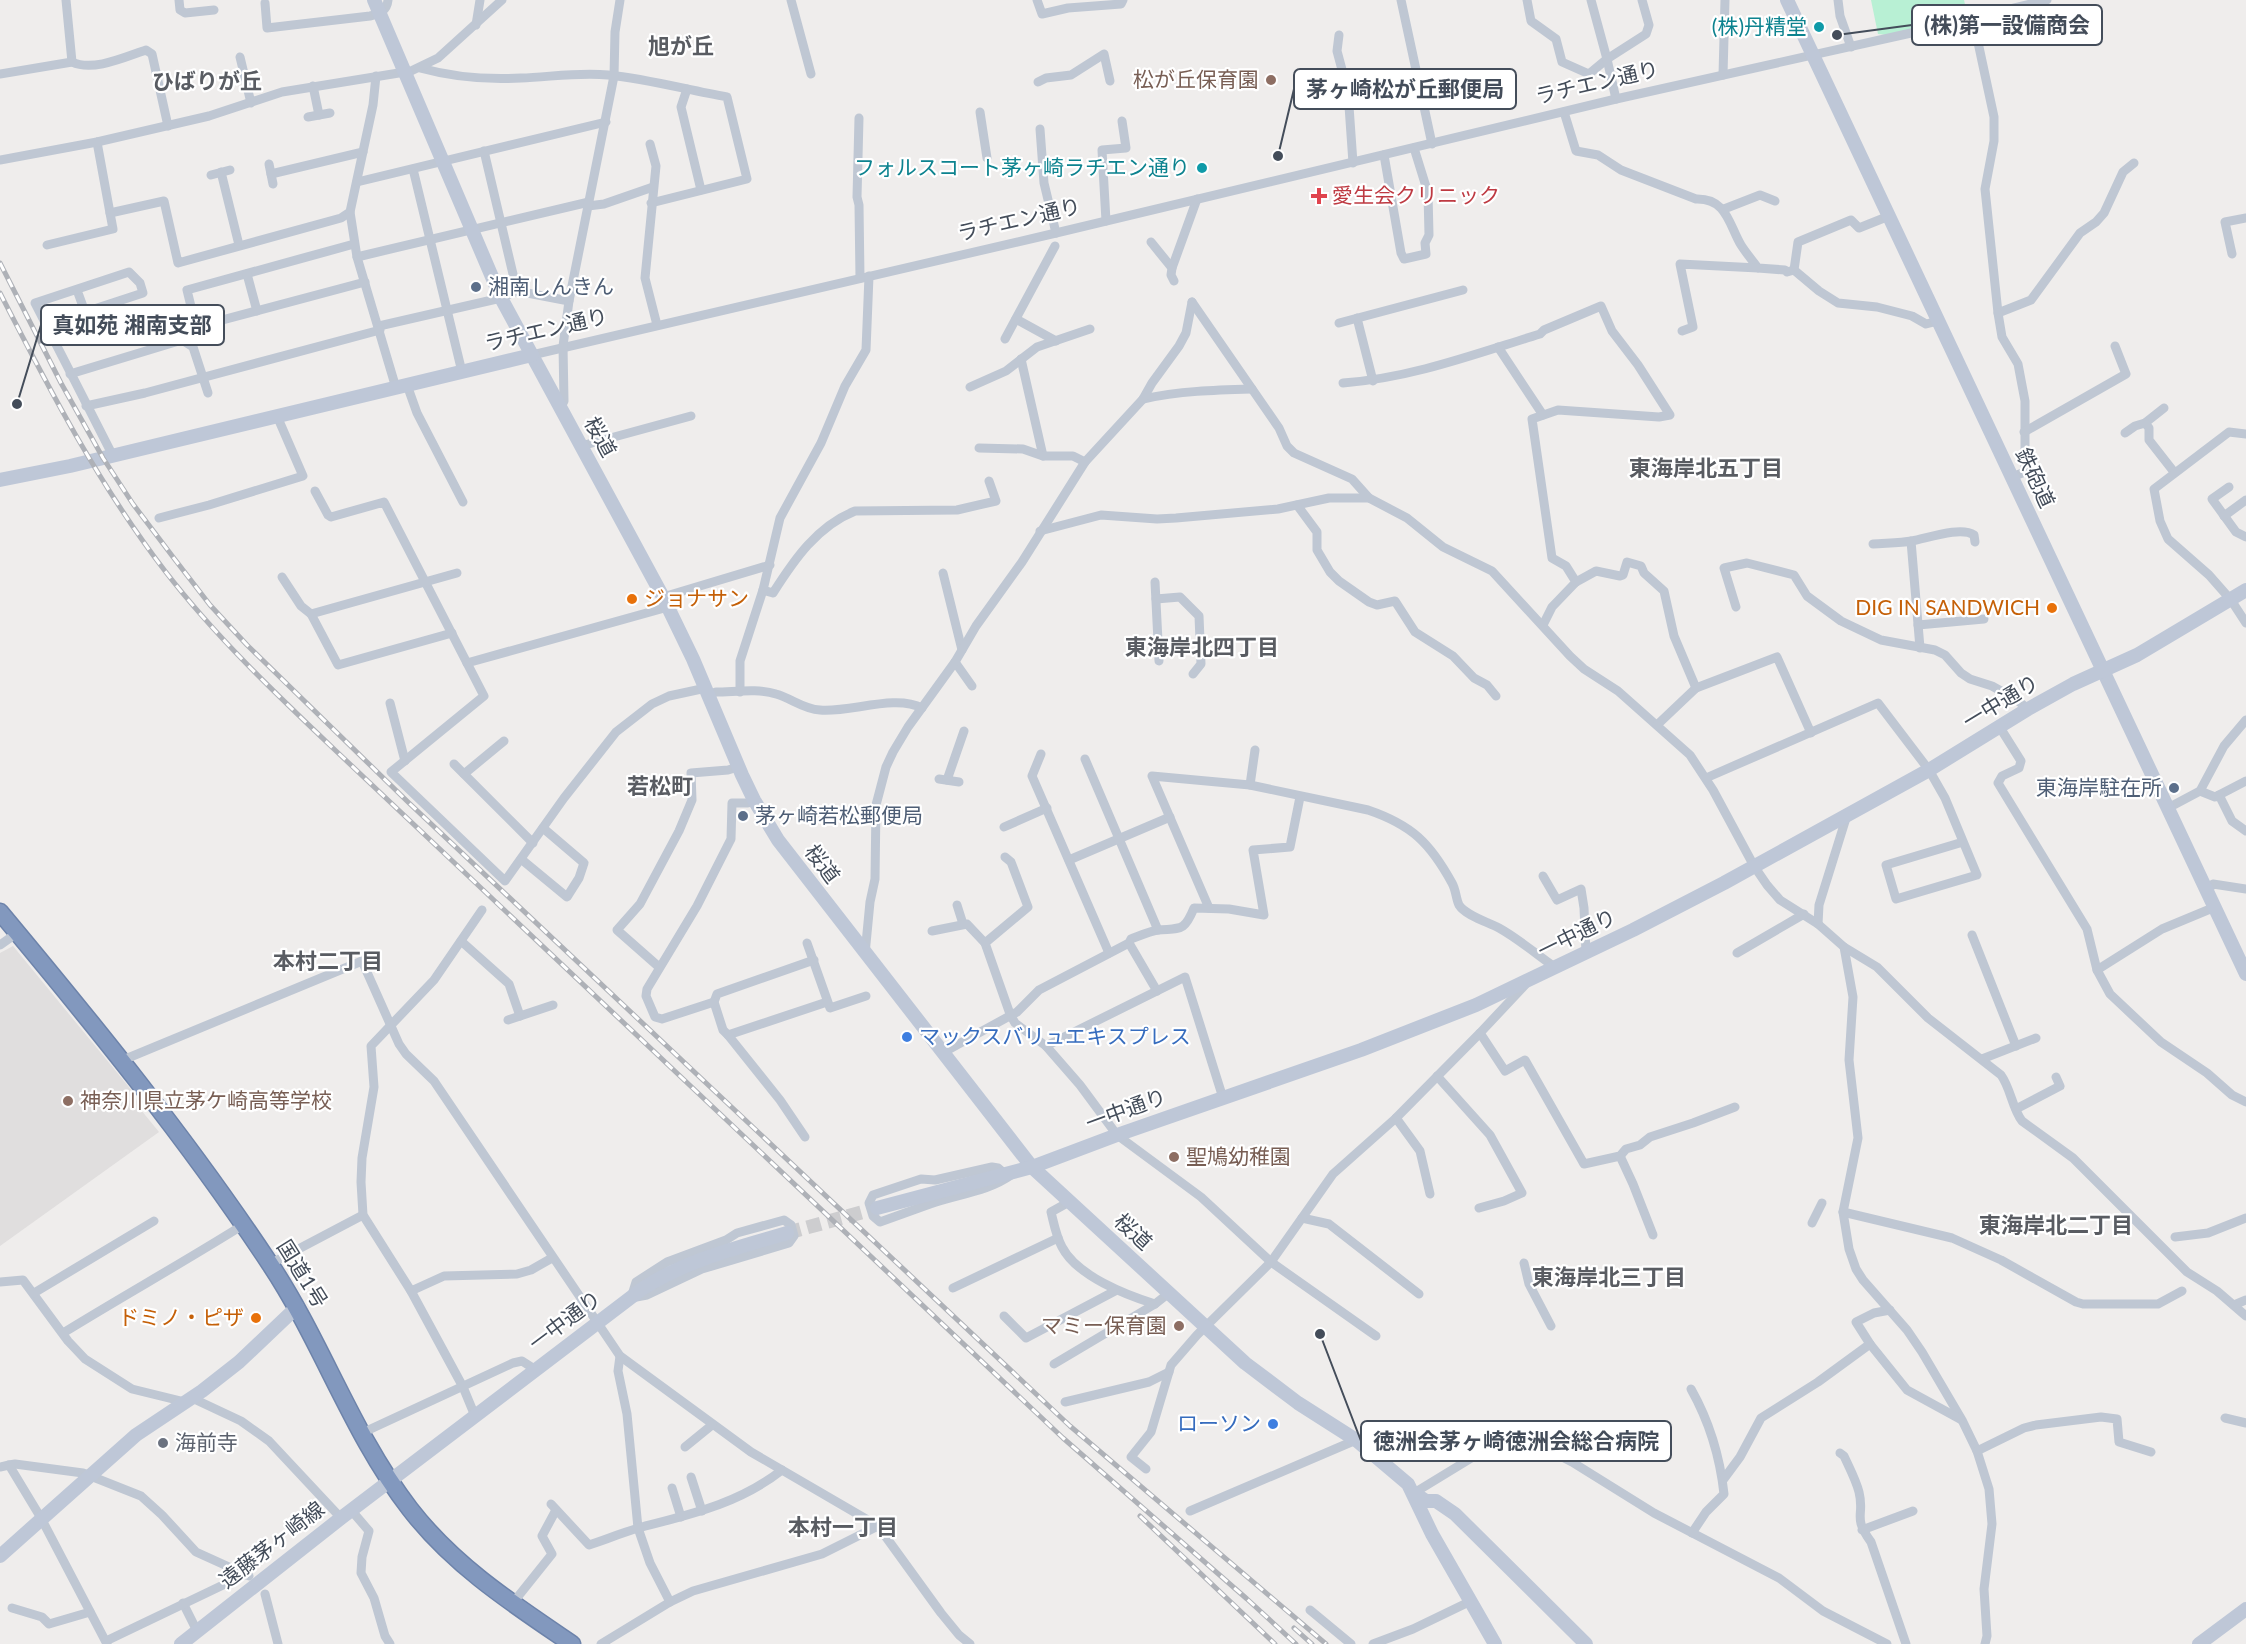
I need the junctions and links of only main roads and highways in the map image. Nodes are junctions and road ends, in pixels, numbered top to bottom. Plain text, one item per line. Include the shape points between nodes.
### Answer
1 (0, 912) edge
2 (572, 1644) edge

1 - 2 highway, 国道1号 via 123,1060 270,1264 297,1307 362,1433 411,1510 493,1591

